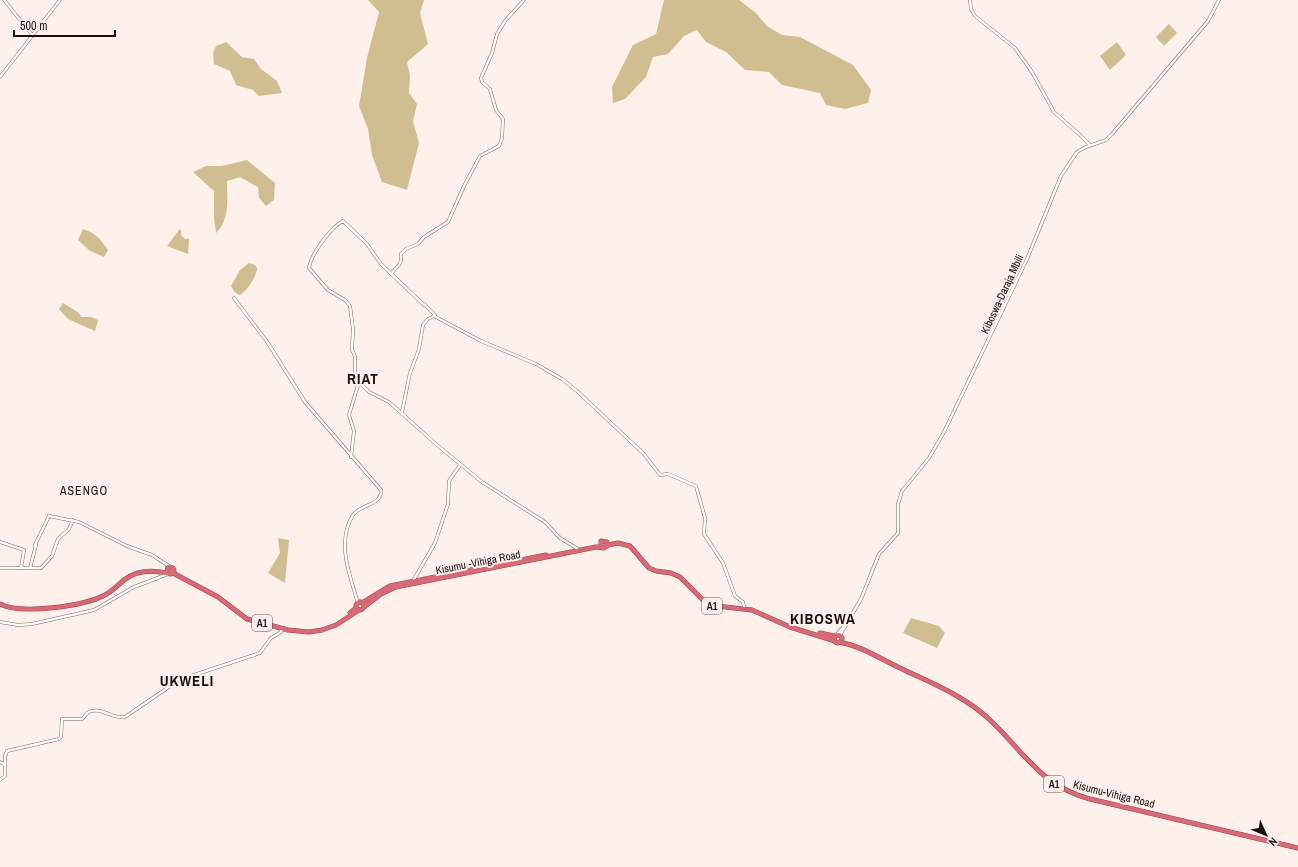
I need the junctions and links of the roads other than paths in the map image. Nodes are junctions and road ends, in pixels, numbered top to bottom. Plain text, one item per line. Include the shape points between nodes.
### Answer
1 (4, 0) edge
2 (60, 0) edge
3 (524, 0) edge
4 (970, 0) edge
5 (1219, 0) edge
6 (33, 36) junction
7 (0, 77) edge
8 (1090, 145) junction
9 (391, 274) junction
10 (234, 298) dead end
11 (436, 316) junction
12 (356, 380) junction
13 (402, 412) junction
14 (350, 457) junction
15 (460, 465) junction
16 (73, 520) junction
17 (0, 542) edge
18 (607, 543) junction
19 (600, 545) junction
20 (578, 548) junction
21 (0, 568) edge
22 (21, 568) junction
23 (30, 568) junction
24 (170, 570) junction
25 (412, 581) junction
26 (0, 603) edge
27 (361, 604) junction
28 (744, 607) junction
29 (358, 609) junction
30 (0, 622) edge
31 (282, 629) junction
32 (838, 638) junction
33 (0, 762) edge
34 (4, 764) junction
35 (0, 780) edge
36 (1298, 848) edge

1 - 6 street
2 - 6 street
3 - 9 street via 497,34 481,78 490,89 496,110 502,119 500,146 482,154 448,222 424,237 418,244 406,249 401,254 400,264
4 - 8 street via 975,16 1016,48 1054,112
5 - 8 street, Kiboswa-Daraja Mbili via 1208,21 1112,134 1106,140
6 - 7 street
8 - 32 street, Kiboswa-Daraja Mbili via 1077,152 1061,176 1028,259 944,432 929,458 902,491 898,504 898,533 879,554 861,599
9 - 11 street
9 - 12 street via 367,244 343,221 330,231 309,266 328,290 350,306
10 - 14 street via 268,343 305,402
11 - 13 street via 428,319 423,325
11 - 28 street via 481,341 555,375 577,391 644,454 660,475 668,474 696,486 705,518 704,534 723,563 735,596
12 - 13 street via 368,392 384,398
12 - 14 street via 358,386 349,415 354,431
13 - 15 street
14 - 27 street via 381,491 377,501 356,511 349,524 346,557
15 - 20 street via 545,522 560,538
15 - 25 street via 449,481 448,504 435,543
16 - 23 street via 69,529 58,539 50,558 40,568
16 - 23 street via 49,516 36,545
16 - 24 street via 152,555
17 - 22 street via 24,550
18 - 19 highway, A1 via 604,540
18 - 28 highway, A1 via 623,541 630,544 651,566 681,575 709,602
18 - 32 highway, A1 via 630,546 649,568 680,577 708,605 752,610 790,627
19 - 20 highway, Kisumu -Vihiga Road / A1
19 - 27 highway, Kisumu -Vihiga Road / A1 via 396,587
20 - 25 highway, Kisumu -Vihiga Road / A1
21 - 22 street
22 - 23 street
24 - 26 highway, A1 via 134,574 104,596 79,605 17,610
24 - 29 highway, A1 via 219,595 248,617 299,630 321,627
24 - 30 street via 94,610 32,624
24 - 31 highway, A1 via 218,597 245,618
25 - 27 highway, Kisumu -Vihiga Road / A1 via 385,588
27 - 29 highway, A1
27 - 29 highway
28 - 32 highway, A1 via 758,609 797,627
29 - 31 highway, A1 via 336,625 322,630 302,632
31 - 34 street via 271,638 260,653 179,680 125,717 117,718 95,711 88,712 82,718 62,719 60,739 9,750
32 - 36 highway, Kisumu-Vihiga Road / A1 via 946,690 973,707 1003,732 1038,771 1062,789 1084,797
33 - 34 street
34 - 35 street via 5,776

